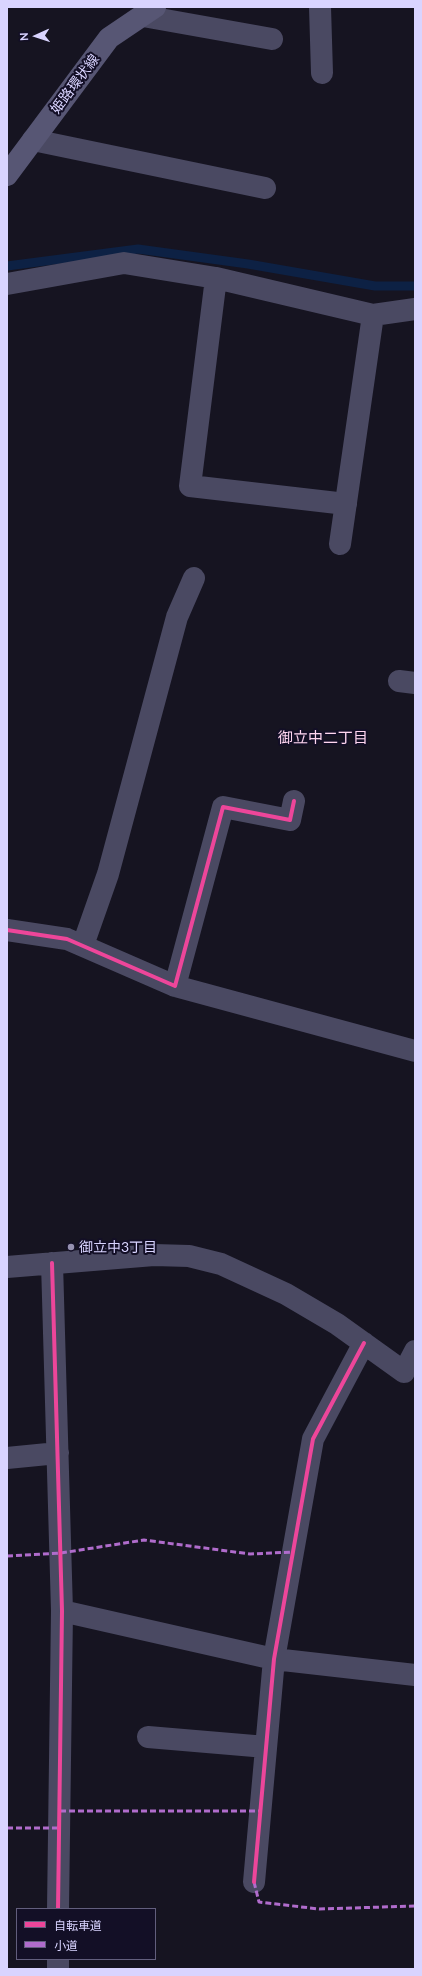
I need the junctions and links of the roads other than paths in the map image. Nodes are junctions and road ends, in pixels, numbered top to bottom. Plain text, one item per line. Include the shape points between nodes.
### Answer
1 (320, 7) edge
2 (149, 11) edge
3 (272, 38) dead end
4 (322, 73) dead end
5 (33, 140) junction
6 (7, 175) edge
7 (265, 188) dead end
8 (216, 278) junction
9 (7, 284) edge
10 (415, 309) edge
11 (373, 316) junction
12 (346, 504) junction
13 (340, 544) dead end
14 (194, 578) dead end
15 (294, 801) dead end
16 (7, 930) edge
17 (83, 945) junction
18 (175, 986) junction
19 (415, 1051) edge
20 (52, 1263) junction
21 (7, 1267) edge
22 (364, 1343) junction
23 (415, 1351) edge
24 (410, 1376) edge
25 (58, 1453) junction
26 (7, 1458) edge
27 (62, 1612) junction
28 (274, 1659) junction
29 (415, 1675) edge
30 (148, 1737) dead end
31 (266, 1747) junction
32 (254, 1882) dead end
33 (58, 1908) edge

1 - 4 street
2 - 3 street
2 - 5 main road, 姫路環状線 via 109,38
5 - 6 main road, 姫路環状線
5 - 7 street
8 - 9 street via 124,264
8 - 11 street
8 - 12 street via 190,486
10 - 11 street
11 - 12 street
12 - 13 street
14 - 17 street via 178,617 108,874
15 - 18 street via 290,820 223,807
16 - 17 street via 67,939
17 - 18 street
18 - 19 street
20 - 21 street
20 - 22 street via 154,1255 189,1256 222,1264 286,1294 338,1324
20 - 25 street
22 - 24 street
22 - 28 street via 313,1439
23 - 24 street
25 - 26 street
25 - 27 street
27 - 28 street
27 - 33 street
28 - 29 street
28 - 31 street
30 - 31 street
31 - 32 street

